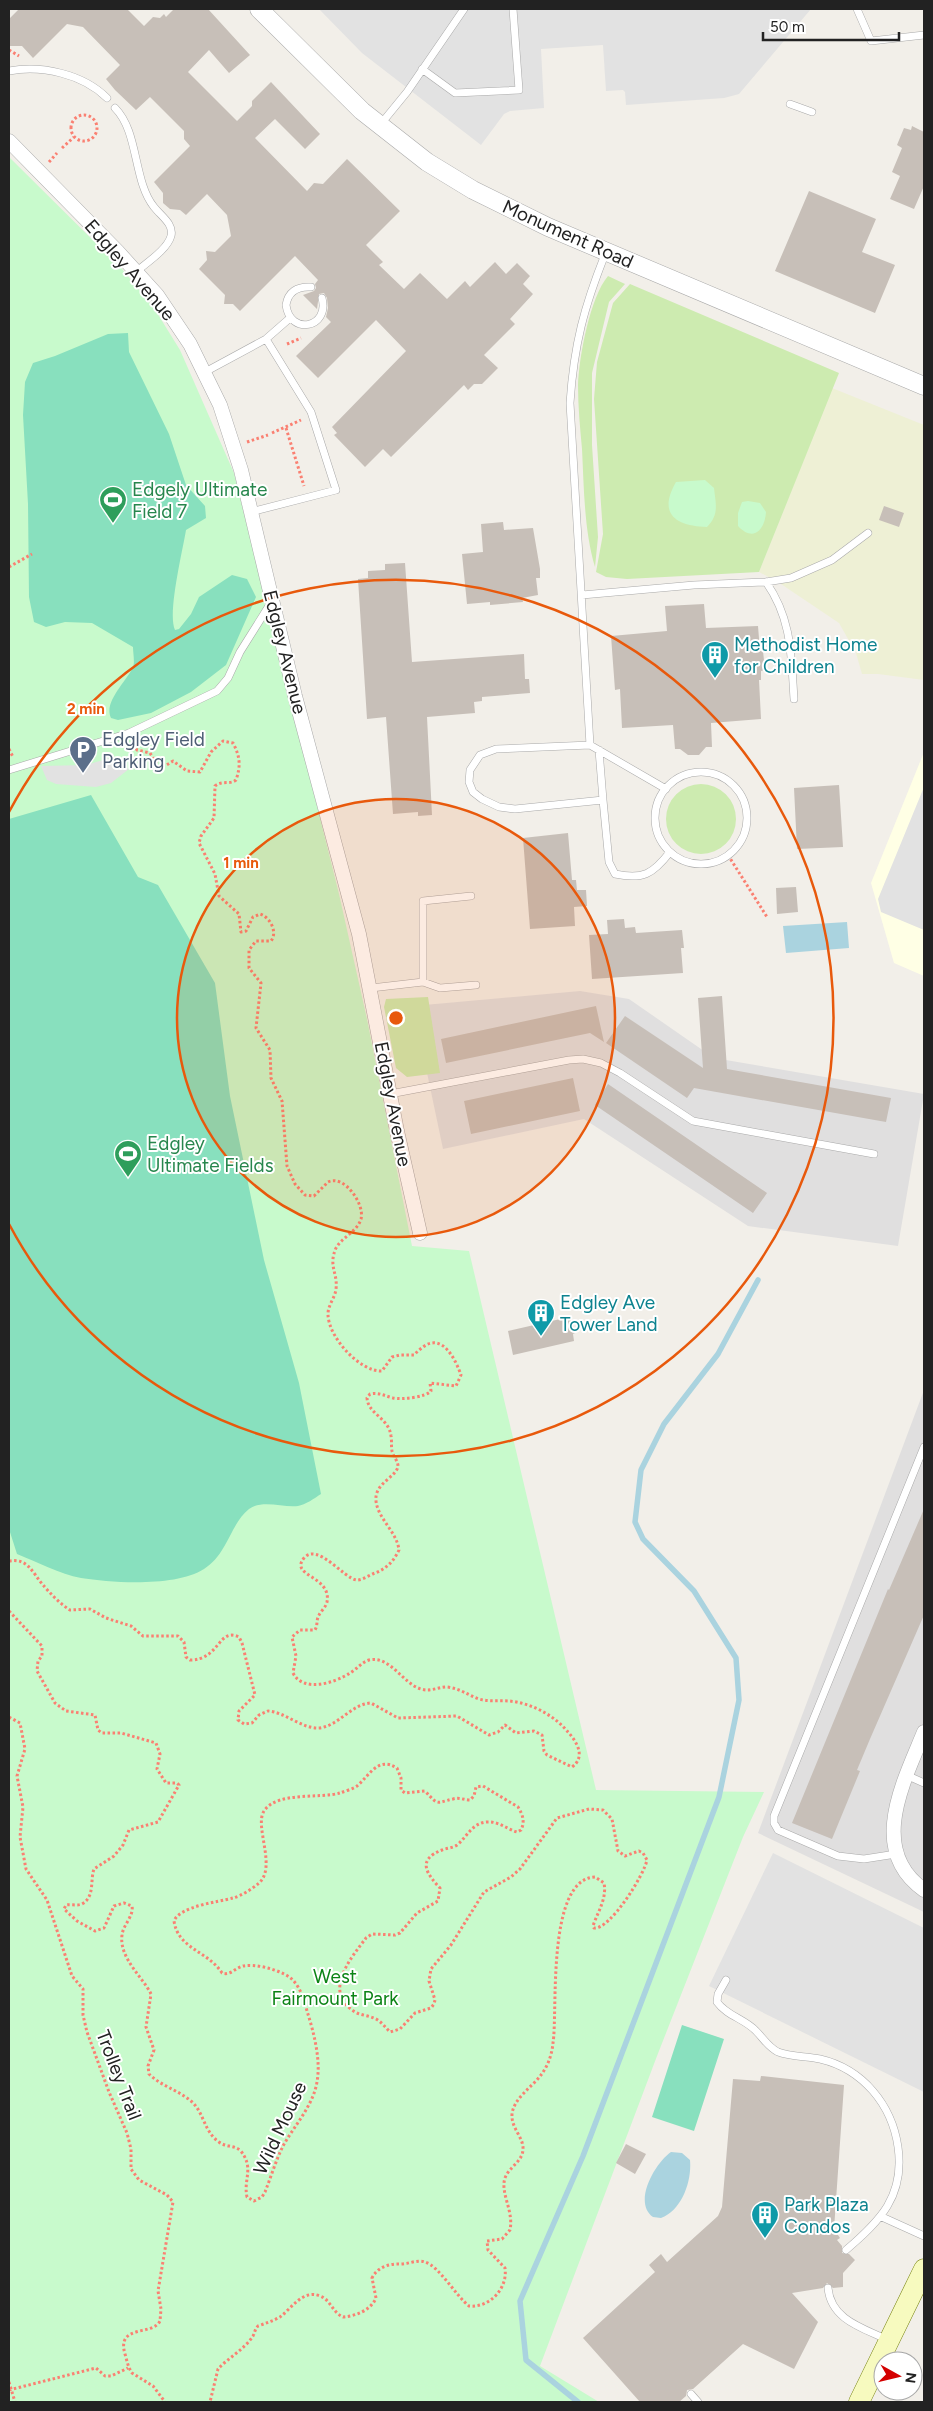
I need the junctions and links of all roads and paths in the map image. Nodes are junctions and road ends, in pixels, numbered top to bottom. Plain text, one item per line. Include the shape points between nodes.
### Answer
1 (259, 9) edge
2 (464, 9) edge
3 (513, 9) edge
4 (857, 9) edge
5 (924, 35) edge
6 (422, 69) junction
7 (9, 71) edge
8 (107, 98) dead end
9 (790, 104) dead end
10 (115, 108) dead end
11 (812, 112) dead end
12 (380, 126) junction
13 (74, 137) junction
14 (9, 141) edge
15 (62, 148) dead end
16 (606, 251) junction
17 (136, 272) junction
18 (311, 288) dead end
19 (322, 298) dead end
20 (290, 318) junction
21 (266, 339) junction
22 (205, 372) junction
23 (924, 386) edge
24 (291, 425) dead end
25 (286, 428) junction
26 (234, 446) junction
27 (303, 486) dead end
28 (251, 512) junction
29 (868, 533) dead end
30 (32, 554) dead end
31 (9, 567) edge
32 (766, 582) junction
33 (582, 595) junction
34 (272, 601) junction
35 (794, 699) dead end
36 (129, 733) junction
37 (590, 745) junction
38 (599, 750) junction
39 (9, 770) edge
40 (666, 789) junction
41 (603, 800) junction
42 (670, 852) junction
43 (728, 855) junction
44 (471, 896) dead end
45 (767, 917) dead end
46 (422, 982) junction
47 (476, 985) dead end
48 (371, 988) junction
49 (390, 1094) junction
50 (874, 1154) dead end
51 (420, 1233) dead end
52 (924, 1447) edge
53 (9, 1561) edge
54 (9, 1611) edge
55 (9, 1717) edge
56 (924, 1732) edge
57 (906, 1775) junction
58 (924, 1783) edge
59 (896, 1854) junction
60 (924, 1890) edge
61 (726, 1980) dead end
62 (882, 2217) junction
63 (924, 2236) edge
64 (846, 2250) dead end
65 (924, 2269) edge
66 (828, 2288) dead end
67 (889, 2340) junction
68 (128, 2368) junction
69 (9, 2382) edge
70 (10, 2389) edge
71 (691, 2394) dead end
72 (15, 2402) edge
73 (165, 2402) edge
74 (210, 2402) edge
75 (698, 2402) edge
76 (859, 2402) edge

1 - 12 street, Monument Road via 341,92
2 - 6 lane
3 - 6 lane via 519,90 455,93
4 - 5 lane via 871,41
6 - 12 lane
7 - 8 lane via 39,70 84,80
9 - 11 lane
10 - 17 lane via 125,121 146,192 171,227 167,243
12 - 16 street, Monument Road via 427,162 473,190
13 - 13 path via 85,141 95,135 93,119 83,115 77,117 71,126
13 - 15 path
14 - 17 street, Edgley Avenue
16 - 23 street, Monument Road
16 - 33 lane via 582,314 573,361 570,403
17 - 22 street, Edgley Avenue via 174,318
18 - 20 lane via 297,288 287,298
19 - 20 lane via 323,310 317,320 306,325
20 - 21 lane
21 - 22 lane
21 - 28 lane via 311,412 336,490
22 - 26 street, Edgley Avenue
24 - 25 path
25 - 26 path
25 - 27 path
26 - 28 street, Edgley Avenue
28 - 34 street, Edgley Avenue
29 - 32 lane via 814,570
30 - 31 path
32 - 33 lane
32 - 35 lane via 778,600 786,622
33 - 37 lane
34 - 36 lane via 228,678 217,691
34 - 48 street, Edgley Avenue via 308,747 349,891
36 - 39 lane
36 - 53 path via 137,750 150,754 162,767 173,761 186,771 200,772 211,752 223,741 233,743 238,752 240,764 236,780 215,786 214,818 199,843 215,874 219,896 239,914 241,932 246,931 253,917 260,914 274,929 271,941 256,941 252,945 248,963 261,983 256,1028 270,1050 271,1078 282,1101 287,1166 295,1184 306,1196 314,1196 328,1182 336,1181 347,1188 361,1208 357,1226 333,1256 336,1289 329,1305 331,1330 354,1359 372,1371 382,1371 392,1357 414,1355 425,1345 437,1344 450,1350 461,1376 456,1386 430,1383 431,1391 424,1396 398,1399 375,1393 367,1398 372,1410 387,1423 398,1464 396,1471 378,1490 376,1500 399,1550 382,1571 360,1580 351,1578 319,1555 304,1558 300,1567 320,1581 326,1592 327,1604 318,1617 315,1630 300,1630 292,1637 296,1656 293,1673 301,1682 326,1683 368,1661 378,1661 422,1690 446,1687 486,1700 530,1705 568,1732 580,1750 580,1758 572,1767 547,1755 542,1735 534,1731 516,1733 505,1725 489,1735 457,1716 398,1718 371,1703 358,1705 322,1727 313,1727 273,1712 264,1712 252,1723 244,1724 238,1720 239,1711 255,1695 239,1638 230,1634 210,1655 190,1660 186,1657 181,1638 143,1636 131,1626 90,1609 70,1610 42,1583 31,1567 24,1562
37 - 38 lane
37 - 41 lane via 496,749 480,755 470,770 469,782 477,796 499,807 515,809
38 - 40 lane
38 - 41 lane
40 - 42 lane via 655,811 660,840
40 - 43 lane via 683,776 698,772 721,777 739,792 747,820 744,834
41 - 42 lane via 609,862 615,874 641,876 656,870
42 - 43 lane via 696,864 711,863
43 - 45 path
44 - 46 lane via 423,901
46 - 47 lane via 440,988
46 - 48 lane
48 - 49 street, Edgley Avenue
49 - 50 lane via 583,1060 601,1063 620,1073 693,1121
49 - 51 street, Edgley Avenue
52 - 59 lane via 774,1816 778,1830 838,1856 864,1859
54 - 74 path, Wild Mouse via 42,1646 37,1671 55,1702 66,1711 95,1715 98,1730 102,1733 121,1733 156,1743 160,1748 157,1769 166,1783 179,1785 158,1822 129,1830 114,1856 94,1869 87,1900 82,1904 66,1905 64,1909 77,1922 95,1932 104,1928 114,1906 124,1903 132,1906 132,1914 122,1936 131,1964 151,1994 146,2027 154,2050 148,2066 149,2074 198,2107 219,2142 240,2150 249,2171 247,2197 254,2201 265,2192 279,2155 309,2104 317,2083 316,2054 306,2006 299,1988 292,1978 284,1974 252,1966 222,1973 211,1959 178,1936 174,1921 180,1913 233,1898 260,1882 267,1870 262,1816 268,1806 287,1799 339,1793 357,1786 377,1766 385,1764 397,1768 401,1790 406,1794 426,1791 434,1802 440,1804 455,1798 470,1800 476,1787 483,1786 522,1812 521,1830 517,1832 486,1822 473,1827 456,1846 429,1860 426,1870 440,1888 438,1901 417,1913 400,1933 372,1934 366,1938 343,1972 339,1989 342,2001 357,2013 380,2021 390,2032 400,2029 415,2013 431,2008 435,2000 428,1981 432,1969 484,1892 520,1868 557,1818 589,1809 603,1810 612,1818 618,1851 625,1856 639,1851 647,1860 631,1892 601,1928 593,1926 605,1889 604,1883 595,1877 585,1880 574,1891 562,1916 554,1994 554,2042 541,2076 512,2113 524,2147 522,2156 505,2179 510,2230 502,2239 487,2241 488,2250 505,2268 502,2288 486,2304 469,2306 432,2266 419,2261 394,2264 375,2273 372,2278 376,2298 367,2310 357,2314 343,2317 320,2296 304,2296 281,2316 258,2326 253,2337 221,2365
55 - 68 path, Trolley Trail via 20,1723 24,1740 17,1776 23,1807 20,1838 26,1869 47,1900 72,1976 82,1989 87,2032 127,2133 131,2169 140,2180 167,2194 174,2206 159,2281 160,2321 152,2328 127,2337 123,2350
56 - 57 street
57 - 58 lane
57 - 59 street via 894,1821
59 - 60 street via 910,1879
61 - 62 lane via 717,2002 723,2010 756,2030 768,2046 780,2052 821,2060 860,2078 887,2109 900,2157 894,2193
62 - 63 lane
62 - 64 lane
65 - 67 main road
66 - 67 lane via 835,2310 846,2320
67 - 76 main road
68 - 70 path via 105,2376 96,2368
68 - 73 path via 154,2386
69 - 70 path
70 - 72 path
71 - 75 lane

